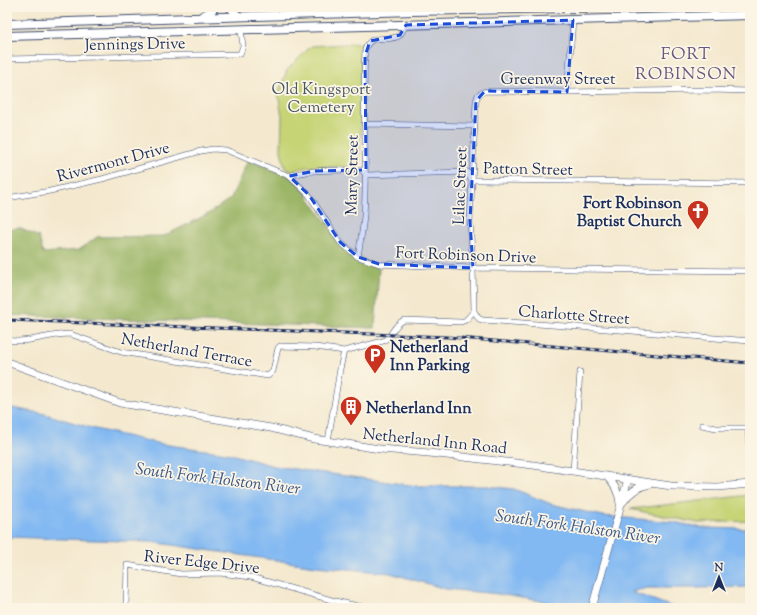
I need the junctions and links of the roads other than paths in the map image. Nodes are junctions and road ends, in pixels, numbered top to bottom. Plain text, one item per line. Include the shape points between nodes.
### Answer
1 (215, 7) edge
2 (228, 7) edge
3 (629, 7) edge
4 (574, 8) edge
5 (412, 9) edge
6 (506, 9) junction
7 (750, 15) edge
8 (240, 16) junction
9 (198, 18) junction
10 (573, 20) junction
11 (516, 22) junction
12 (7, 24) edge
13 (406, 25) junction
14 (241, 30) junction
15 (7, 36) edge
16 (7, 60) edge
17 (485, 91) joint
18 (750, 91) edge
19 (567, 92) junction
20 (364, 124) junction
21 (475, 126) junction
22 (226, 150) joint
23 (366, 175) junction
24 (289, 176) junction
25 (471, 180) junction
26 (750, 183) edge
27 (7, 198) edge
28 (358, 257) junction
29 (474, 268) junction
30 (750, 271) edge
31 (474, 312) junction
32 (7, 340) edge
33 (750, 341) edge
34 (344, 351) junction
35 (7, 362) edge
36 (580, 372) dead end
37 (702, 425) dead end
38 (749, 428) edge
39 (328, 441) junction
40 (750, 464) edge
41 (573, 470) junction
42 (606, 476) junction
43 (628, 479) junction
44 (656, 484) junction
45 (750, 484) edge
46 (622, 501) junction
47 (126, 608) edge
48 (367, 608) edge
49 (592, 608) edge

1 - 9 highway
2 - 8 street
3 - 4 highway
4 - 6 highway
4 - 10 highway
5 - 6 highway
5 - 8 highway
5 - 13 highway
6 - 11 highway via 513,14
7 - 10 highway
8 - 9 highway
8 - 14 highway
9 - 12 highway
10 - 11 highway
10 - 19 street
11 - 13 highway
13 - 14 highway
13 - 20 street, Mary Street via 400,35 394,38 373,40 367,44
14 - 15 highway
14 - 16 street, Jennings Drive via 243,46 240,54
17 - 19 street, Greenway Street
17 - 21 street, Lilac Street via 478,95 476,100
18 - 19 street, Greenway Street
20 - 21 street
20 - 23 street, Mary Street
21 - 25 street, Lilac Street
22 - 24 street, Fort Robinson Drive
22 - 27 street, Rivermont Drive via 201,150 102,180 30,196
23 - 24 street, Patton Street via 362,170 316,170
23 - 25 street, Patton Street via 467,172
23 - 28 street, Mary Street
24 - 28 street, Fort Robinson Drive via 309,195 340,242
25 - 26 street, Patton Street
25 - 29 street, Lilac Street via 470,221
28 - 29 street, Fort Robinson Drive via 379,264
29 - 30 street, Fort Robinson Drive
29 - 31 street, Lilac Street
31 - 33 street, Charlotte Street via 483,320
31 - 34 street via 461,322 404,320 398,323 383,341
32 - 34 street, Netherland Terrace via 28,341 70,334 121,352 268,376 272,373 280,346
34 - 39 street
35 - 39 main road, Netherland Inn Road via 120,403 264,427
36 - 41 street
37 - 38 street via 716,428
38 - 40 street
39 - 41 main road, Netherland Inn Road
41 - 42 main road, Netherland Inn Road
42 - 43 main road, Netherland Inn Road
42 - 46 main road via 617,488
43 - 44 main road, Netherland Inn Road
43 - 46 main road
44 - 45 main road, Netherland Inn Road via 718,487
44 - 46 main road via 640,487
46 - 49 main road
47 - 48 street, River Edge Drive via 127,565 181,574 220,573 251,577

